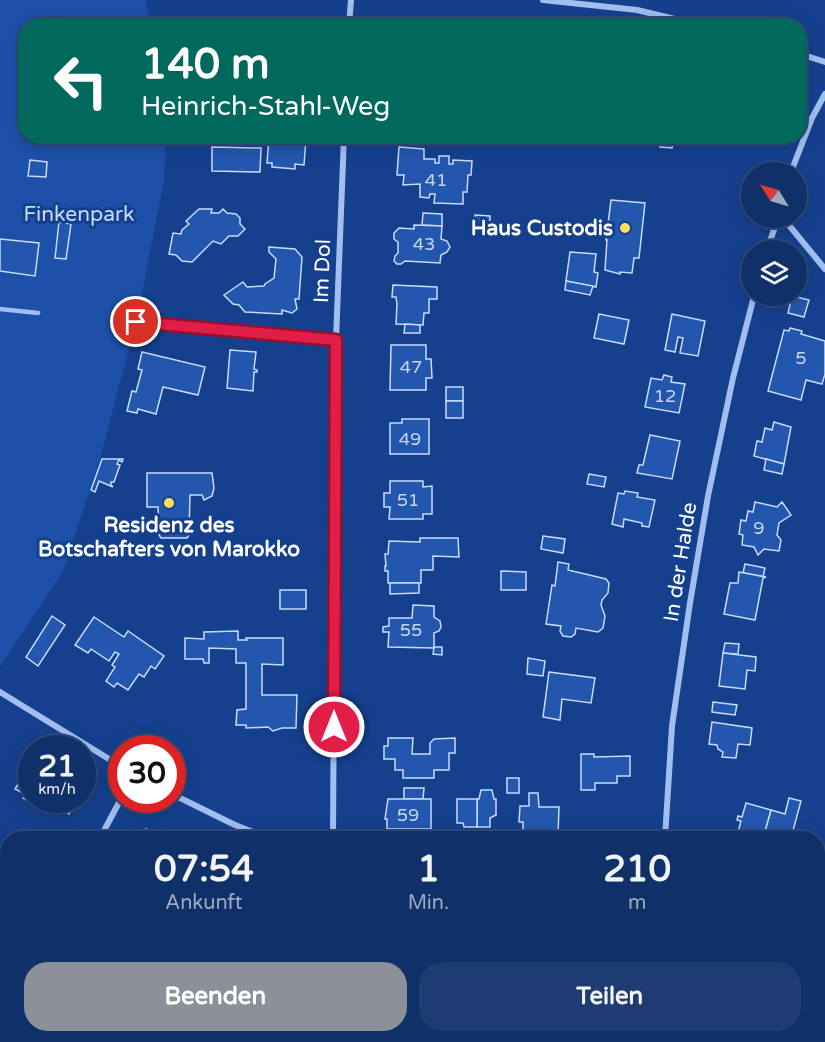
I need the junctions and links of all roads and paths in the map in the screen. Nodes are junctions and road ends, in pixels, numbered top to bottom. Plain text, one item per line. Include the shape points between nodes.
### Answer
1 (351, 0) edge
2 (543, 0) edge
3 (350, 18) edge
4 (670, 18) edge
5 (807, 56) edge
6 (825, 62) edge
7 (825, 94) edge
8 (807, 131) edge
9 (344, 144) edge
10 (802, 144) edge
11 (795, 162) edge
12 (791, 228) edge
13 (825, 269) edge
14 (751, 306) edge
15 (0, 309) edge
16 (38, 313) dead end
17 (136, 322) dead end
18 (336, 340) junction
19 (0, 692) edge
20 (108, 758) edge
21 (186, 801) edge
22 (113, 813) edge
23 (104, 831) edge
24 (250, 831) edge
25 (333, 831) edge
26 (665, 831) edge

1 - 3 street
2 - 4 street via 636,10
5 - 6 street
7 - 8 street
9 - 18 street, Im Dol
10 - 11 street
12 - 13 street
14 - 26 street, In der Halde via 708,496 690,603 672,726
15 - 16 lane
17 - 18 lane
18 - 25 street, Im Dol
19 - 20 street
21 - 24 street
22 - 23 street

